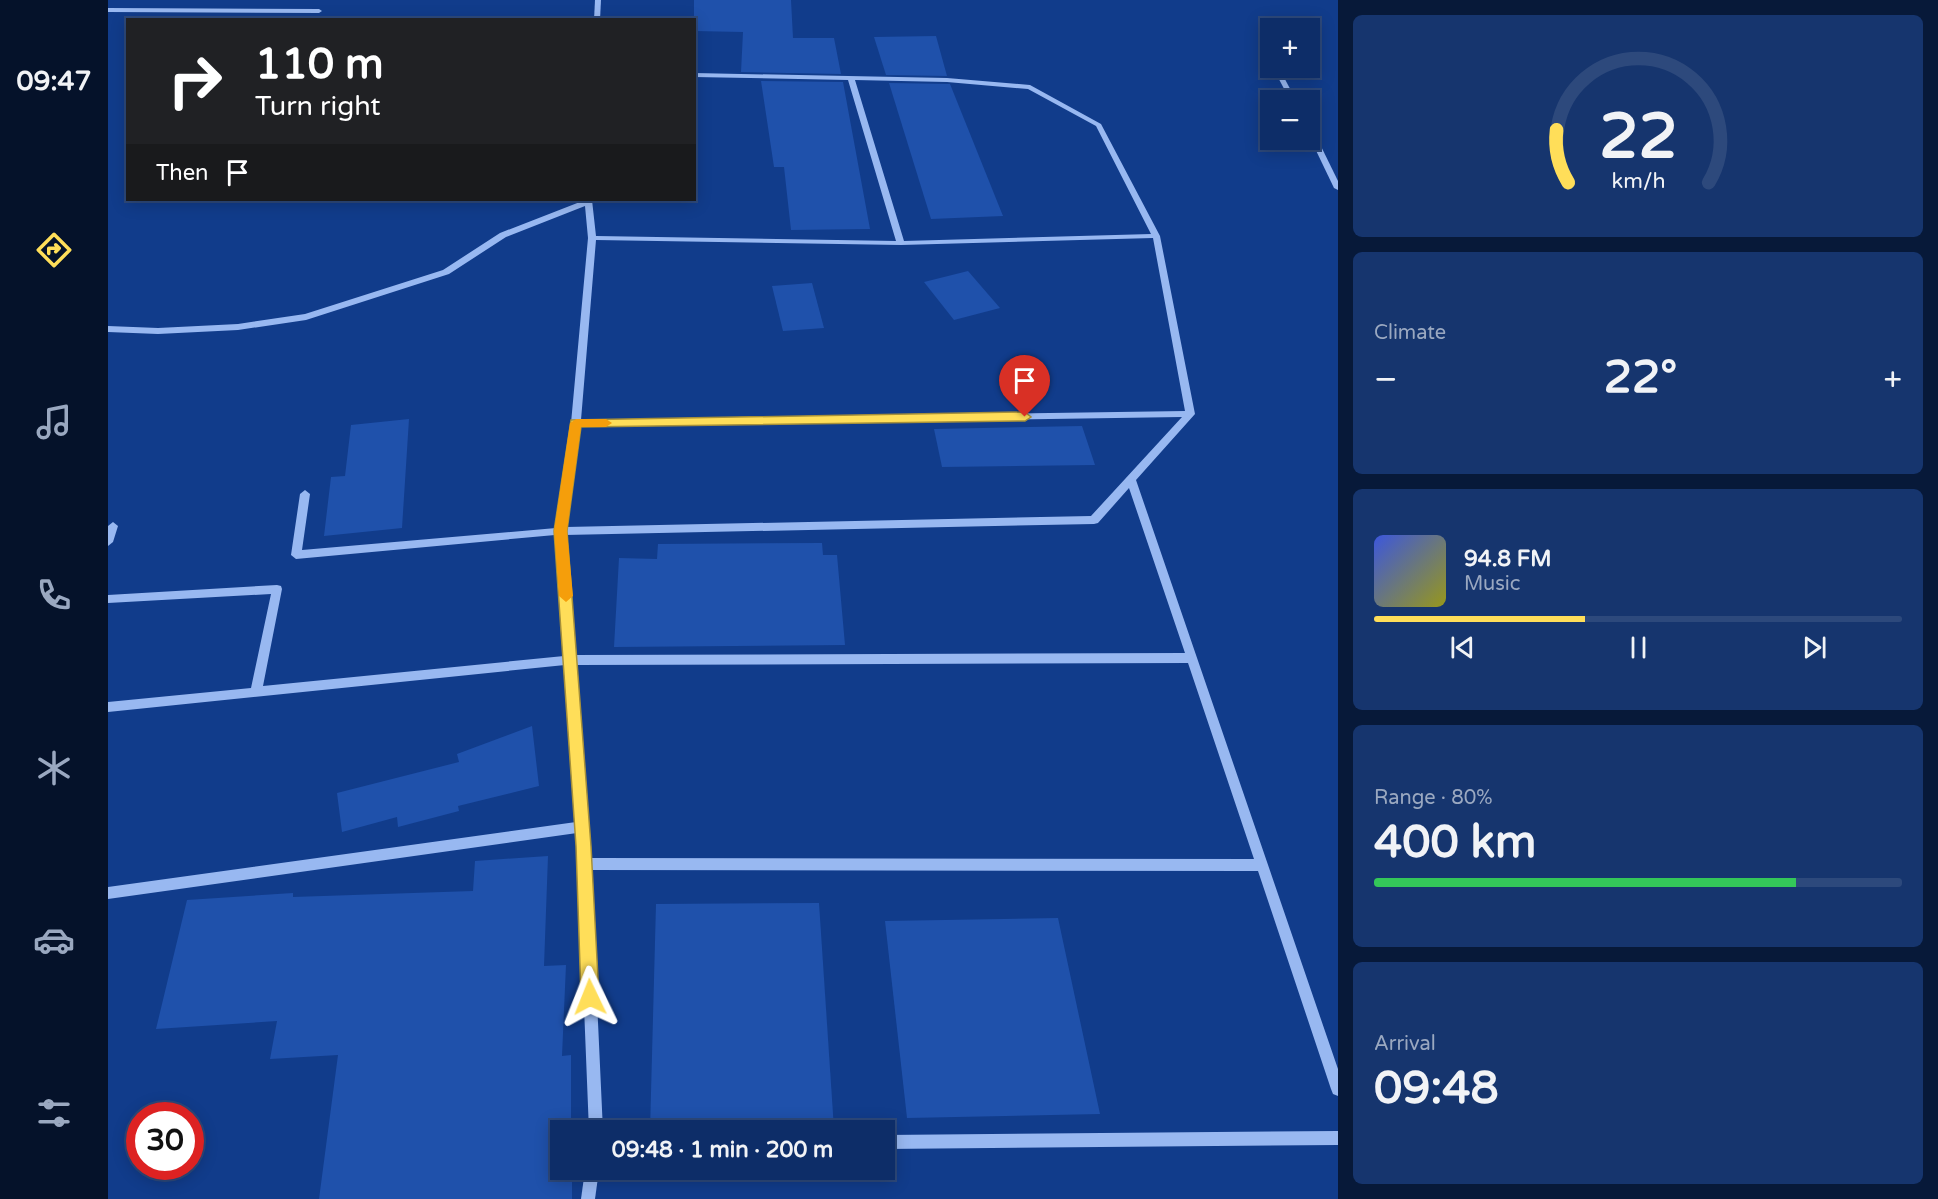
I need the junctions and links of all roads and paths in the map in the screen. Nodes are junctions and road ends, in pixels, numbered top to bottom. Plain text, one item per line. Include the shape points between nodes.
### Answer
1 (598, 0) edge
2 (108, 10) edge
3 (319, 11) dead end
4 (597, 18) edge
5 (696, 75) edge
6 (851, 78) junction
7 (1319, 150) edge
8 (1338, 188) edge
9 (588, 201) edge
10 (1156, 236) junction
11 (592, 238) junction
12 (901, 243) junction
13 (108, 329) edge
14 (1190, 414) junction
15 (576, 423) junction
16 (1131, 480) junction
17 (305, 494) dead end
18 (113, 526) dead end
19 (560, 531) junction
20 (108, 542) edge
21 (108, 598) edge
22 (1192, 658) junction
23 (571, 660) junction
24 (256, 692) junction
25 (108, 706) edge
26 (582, 827) junction
27 (585, 864) junction
28 (1262, 865) junction
29 (108, 893) edge
30 (1338, 1089) edge
31 (596, 1120) edge
32 (1338, 1138) edge
33 (895, 1142) edge
34 (591, 1180) edge
35 (588, 1199) edge

1 - 4 street
2 - 3 street
5 - 6 street
6 - 10 street via 1030,87 1099,125
6 - 12 street
7 - 8 street
9 - 11 street
9 - 13 street via 503,235 446,272 306,317 238,327
10 - 12 street
10 - 14 street
11 - 12 street
11 - 15 street
14 - 15 street
14 - 16 street
15 - 19 street
16 - 19 street via 1094,520
16 - 22 street
17 - 19 street via 296,555
18 - 20 street
19 - 23 street
21 - 24 street via 277,589
22 - 23 street
22 - 28 street
23 - 24 street
23 - 26 street
24 - 25 street
26 - 27 street
26 - 29 street
27 - 28 street
27 - 31 street
28 - 30 street
32 - 33 street
34 - 35 street

